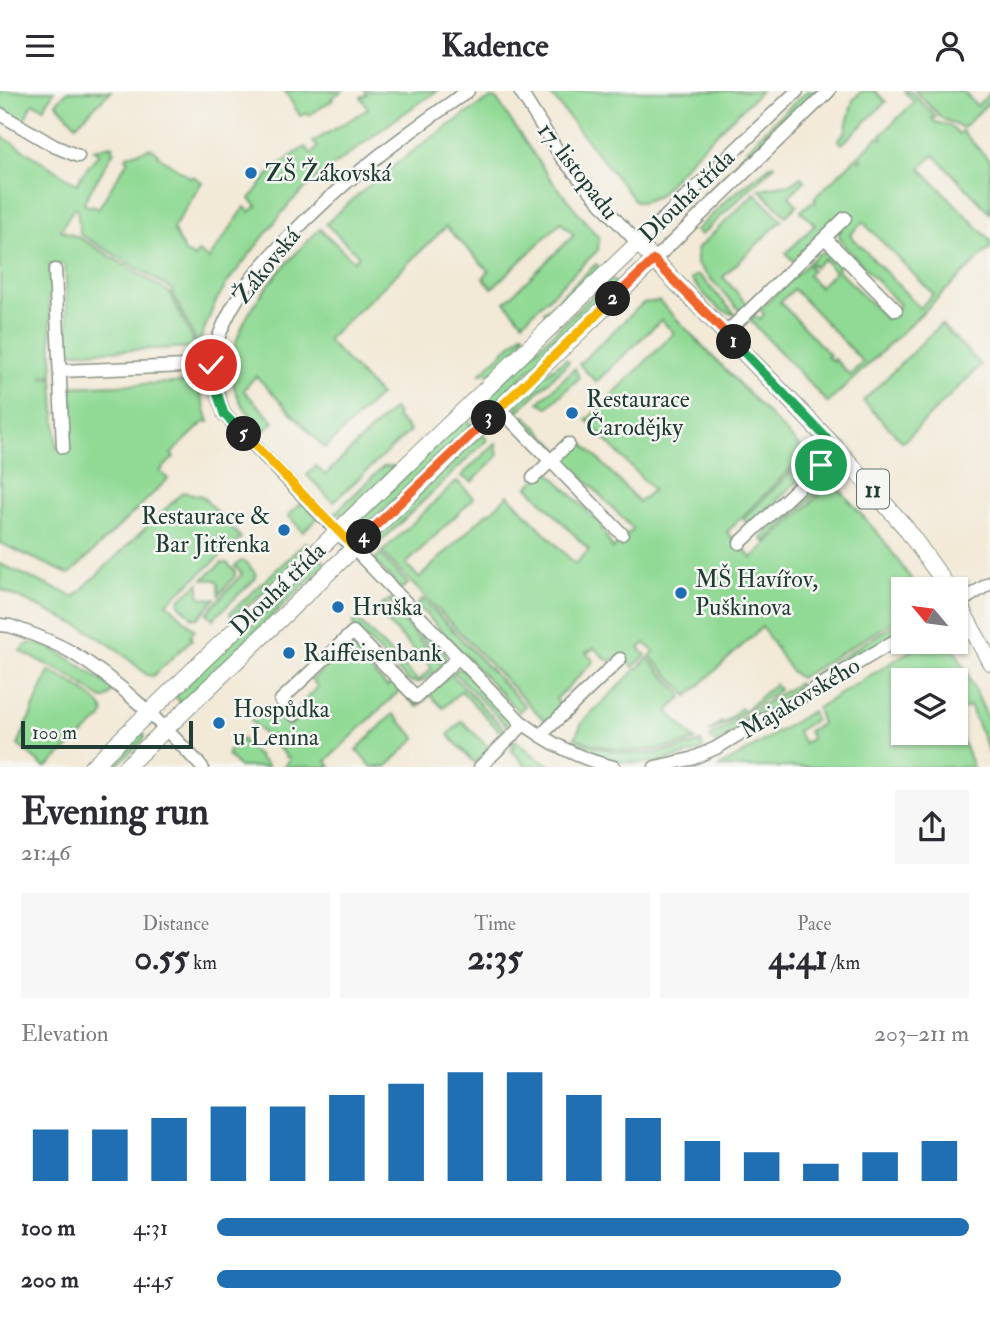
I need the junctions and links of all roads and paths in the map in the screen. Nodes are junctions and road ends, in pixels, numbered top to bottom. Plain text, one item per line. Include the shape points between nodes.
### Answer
1 (468, 91) edge
2 (520, 91) edge
3 (797, 91) edge
4 (829, 91) edge
5 (0, 114) edge
6 (78, 156) dead end
7 (845, 218) dead end
8 (825, 238) junction
9 (638, 243) junction
10 (654, 260) junction
11 (55, 270) dead end
12 (896, 310) dead end
13 (726, 333) junction
14 (211, 365) junction
15 (60, 370) junction
16 (499, 408) junction
17 (568, 444) dead end
18 (63, 447) dead end
19 (838, 450) junction
20 (550, 461) junction
21 (533, 478) dead end
22 (338, 531) junction
23 (622, 534) dead end
24 (740, 543) dead end
25 (354, 547) junction
26 (940, 577) edge
27 (990, 583) edge
28 (968, 593) edge
29 (968, 622) edge
30 (0, 625) edge
31 (891, 643) edge
32 (459, 657) junction
33 (620, 659) dead end
34 (990, 662) edge
35 (149, 712) junction
36 (294, 715) dead end
37 (524, 724) junction
38 (166, 728) junction
39 (541, 735) junction
40 (92, 767) edge
41 (125, 767) edge
42 (202, 767) edge
43 (480, 767) edge
44 (614, 767) edge
45 (655, 767) edge

1 - 14 street, Žákovská via 409,131 310,213 255,272 227,314
2 - 9 street, 17. listopadu via 562,158
3 - 9 street, Dlouhá třída
4 - 10 street, Dlouhá třída
5 - 6 street
7 - 8 street
8 - 12 street
8 - 13 street
9 - 10 main road, 17. listopadu
9 - 22 main road, Dlouhá třída
10 - 13 main road, 17. listopadu / 11
10 - 16 main road, Dlouhá třída
11 - 15 street
13 - 19 main road, 17. listopadu / 11
14 - 15 street
14 - 22 street, Žákovská via 224,414
15 - 18 street
16 - 20 street
16 - 25 main road, Dlouhá třída
17 - 20 street
19 - 24 street
19 - 26 main road, 17. listopadu / 11 via 905,527
20 - 21 street
20 - 23 street
22 - 25 street, Žákovská
22 - 35 main road, Dlouhá třída
25 - 32 street
25 - 38 main road, Dlouhá třída
27 - 28 street
29 - 34 main road, 17. listopadu / 11
30 - 35 street via 68,650
31 - 45 street, Majakovského via 716,748
32 - 36 street via 416,697 353,632 281,700
32 - 37 street
33 - 39 street
35 - 38 street
35 - 40 main road, Dlouhá třída
37 - 39 street
37 - 43 street
38 - 41 main road, Dlouhá třída
38 - 42 street
39 - 44 street via 579,757

